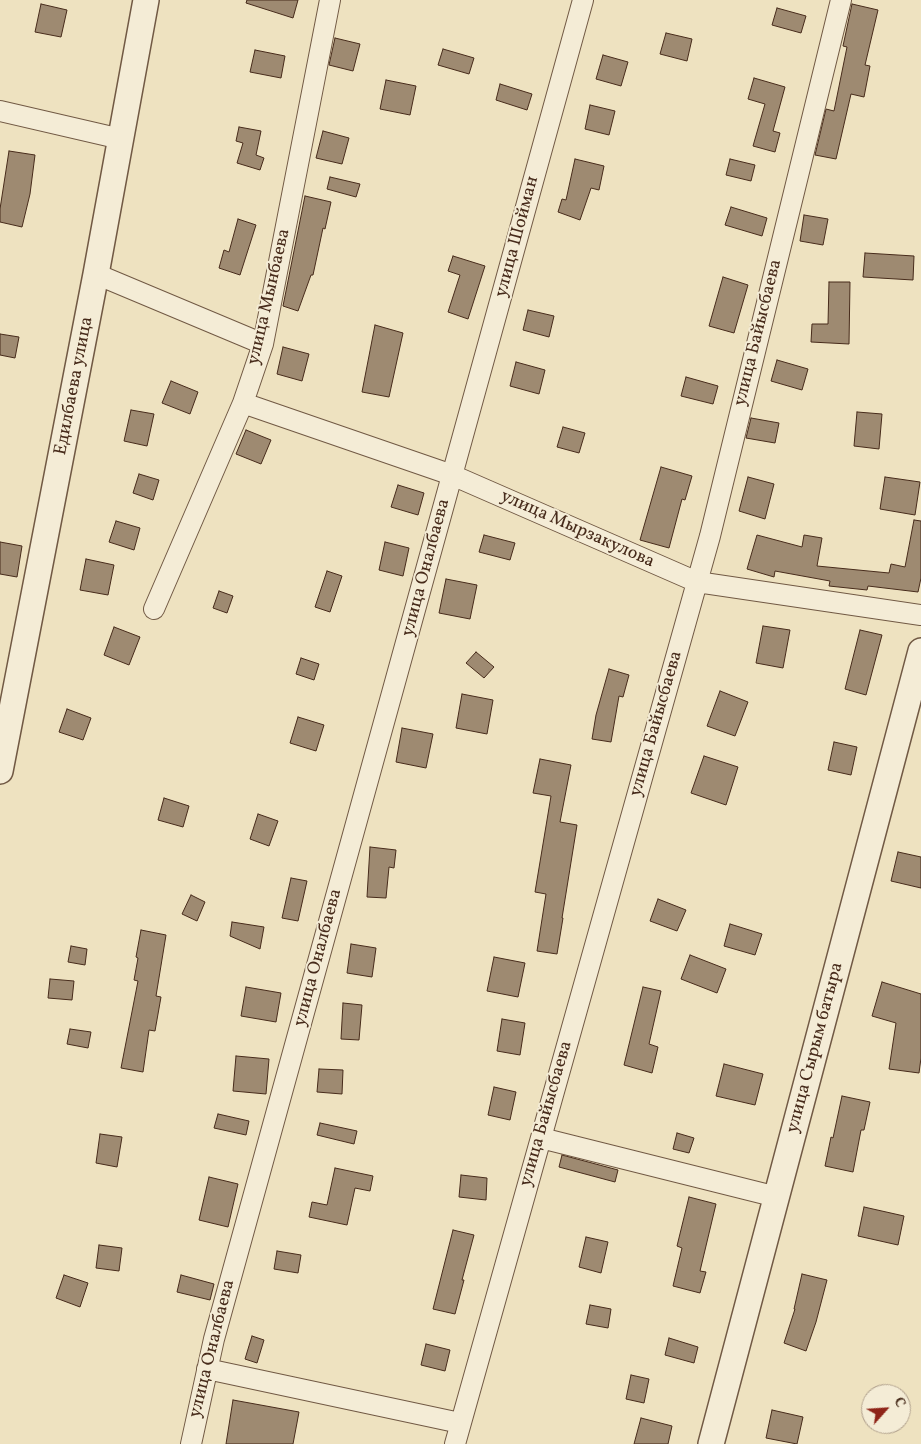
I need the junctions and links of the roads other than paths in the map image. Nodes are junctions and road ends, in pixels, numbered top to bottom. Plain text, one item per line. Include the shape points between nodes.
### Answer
1 (146, 0) edge
2 (330, 0) edge
3 (583, 0) edge
4 (841, 0) edge
5 (0, 111) edge
6 (121, 139) junction
7 (96, 274) junction
8 (263, 344) junction
9 (244, 403) junction
10 (453, 474) junction
11 (697, 582) junction
12 (154, 609) dead end
13 (921, 614) edge
14 (921, 651) edge
15 (0, 772) edge
16 (541, 1138) junction
17 (777, 1197) junction
18 (208, 1369) junction
19 (460, 1423) junction
20 (191, 1444) edge
21 (455, 1444) edge
22 (711, 1444) edge

1 - 6 street, Едилбаева улица
2 - 8 street, улица Мынбаева
3 - 10 street, улица Шойман
4 - 11 street, улица Байысбаева
5 - 6 street
6 - 7 street, Едилбаева улица
7 - 8 street
7 - 15 street, Едилбаева улица
8 - 9 street, улица Мынбаева
9 - 10 street, улица Мырзакулова
9 - 12 street, улица Мынбаева
10 - 11 street, улица Мырзакулова
10 - 18 street, улица Оналбаева via 216,1330
11 - 13 street, улица Мырзакулова
11 - 16 street, улица Байысбаева
14 - 17 street, улица Сырым батыра
16 - 17 street
16 - 19 street, улица Байысбаева
17 - 22 street, улица Сырым батыра
18 - 19 street
18 - 20 street, улица Оналбаева
19 - 21 street, улица Байысбаева

